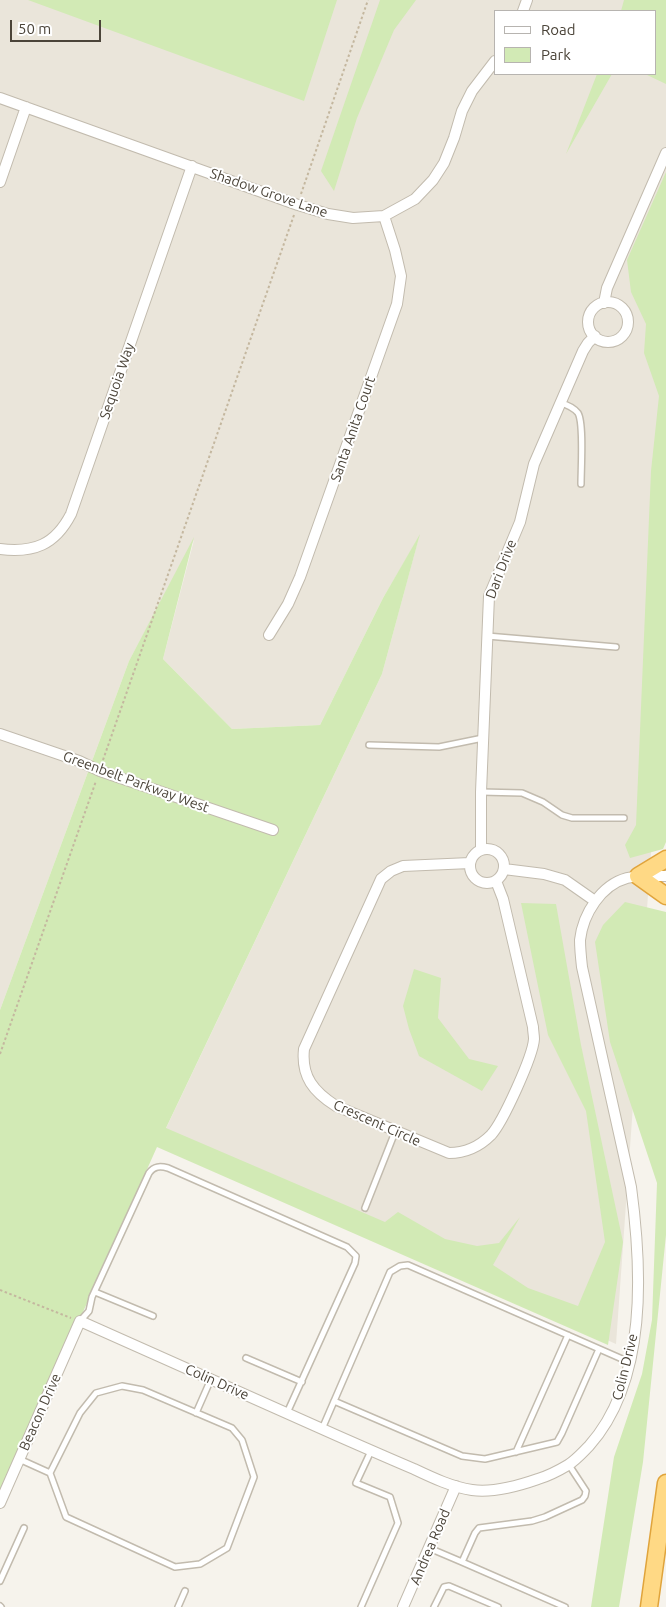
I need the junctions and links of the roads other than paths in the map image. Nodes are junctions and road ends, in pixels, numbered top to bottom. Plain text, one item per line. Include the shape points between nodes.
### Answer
1 (493, 64) edge
2 (0, 98) edge
3 (26, 107) junction
4 (666, 153) edge
5 (192, 166) junction
6 (0, 182) edge
7 (384, 216) junction
8 (604, 303) junction
9 (595, 336) junction
10 (561, 403) junction
11 (580, 484) dead end
12 (0, 550) edge
13 (269, 635) dead end
14 (486, 636) junction
15 (616, 647) dead end
16 (0, 734) edge
17 (483, 738) junction
18 (369, 745) dead end
19 (482, 792) junction
20 (624, 818) dead end
21 (273, 830) dead end
22 (482, 850) junction
23 (666, 859) edge
24 (470, 863) junction
25 (504, 869) junction
26 (638, 876) junction
27 (666, 876) edge
28 (496, 881) junction
29 (666, 896) edge
30 (595, 901) junction
31 (395, 1132) junction
32 (365, 1208) dead end
33 (94, 1292) junction
34 (153, 1316) dead end
35 (80, 1321) junction
36 (568, 1335) junction
37 (599, 1349) junction
38 (246, 1358) dead end
39 (629, 1362) junction
40 (211, 1379) junction
41 (302, 1382) junction
42 (334, 1401) junction
43 (196, 1413) junction
44 (288, 1413) junction
45 (322, 1429) junction
46 (371, 1451) junction
47 (516, 1452) junction
48 (19, 1459) junction
49 (569, 1465) junction
50 (50, 1473) junction
51 (666, 1483) edge
52 (456, 1486) junction
53 (0, 1503) edge
54 (24, 1528) dead end
55 (429, 1548) junction
56 (462, 1562) junction
57 (0, 1581) edge
58 (185, 1591) dead end
59 (178, 1607) edge
60 (360, 1607) edge
61 (403, 1607) edge
62 (434, 1607) edge
63 (498, 1607) edge
64 (565, 1607) edge
65 (649, 1607) edge

1 - 7 street, Shadow Grove Lane via 472,91 444,163 432,180 415,199
2 - 3 street, Shadow Grove Lane
3 - 5 street, Shadow Grove Lane
3 - 6 street
4 - 8 street via 607,288
5 - 7 street, Shadow Grove Lane via 328,214 353,218
5 - 12 street, Sequoia Way via 71,514 63,529 48,542 29,550
7 - 13 street, Santa Anita Court via 401,276 397,304 300,577
8 - 9 street via 595,308 590,317 590,327
8 - 9 street via 615,303 624,309 628,319 627,330 610,342
9 - 10 street, Dari Drive via 585,347
10 - 11 lane via 574,408 580,416
10 - 14 street, Dari Drive via 534,464 520,522 489,596
14 - 15 lane
14 - 17 street, Dari Drive
16 - 21 street, Greenbelt Parkway West
17 - 18 lane via 439,748
17 - 19 street, Dari Drive
19 - 20 lane via 522,793 572,818
19 - 22 street, Dari Drive
22 - 24 street
22 - 25 street via 498,853 504,860
23 - 26 highway
24 - 28 street via 477,880 488,884
24 - 31 street, Crescent Circle via 402,866 381,878 304,1049 305,1070 320,1096
25 - 28 street
25 - 30 street via 565,880
26 - 27 street, Colin Drive
26 - 29 highway
26 - 30 street, Colin Drive via 619,881
28 - 31 street, Crescent Circle via 504,899 533,1027 532,1049 501,1120 477,1146 449,1153
30 - 39 street, Colin Drive via 580,941 582,967 626,1159 636,1222 639,1285
31 - 32 lane
33 - 34 lane
33 - 35 lane via 89,1311
33 - 41 lane via 148,1173 162,1166 177,1172 348,1247 356,1256
35 - 40 street, Colin Drive
35 - 48 street, Beacon Drive
36 - 37 lane
36 - 42 lane via 408,1265 400,1266 390,1272
36 - 47 lane
37 - 39 lane
37 - 47 lane via 557,1442
38 - 41 lane
39 - 49 street, Colin Drive via 616,1405 606,1423
40 - 43 lane
40 - 44 street, Colin Drive
41 - 44 lane
42 - 45 lane
42 - 47 lane via 468,1457 486,1459
43 - 50 lane via 143,1390 122,1386 96,1394 80,1413
43 - 50 lane via 232,1428 242,1440 254,1477 227,1548 200,1564 175,1567 66,1517
44 - 45 street, Colin Drive
45 - 46 street, Colin Drive
46 - 52 street, Colin Drive
46 - 60 lane via 356,1483 390,1498 398,1523
48 - 50 lane
48 - 53 street, Beacon Drive
49 - 52 street, Colin Drive via 536,1480 507,1487 474,1490
49 - 56 lane via 585,1488 582,1500 532,1522 479,1528
51 - 65 highway
52 - 55 street, Andrea Road
54 - 57 lane
55 - 56 lane
55 - 61 street, Andrea Road
56 - 64 lane
58 - 59 lane
62 - 63 lane via 444,1587 449,1586

